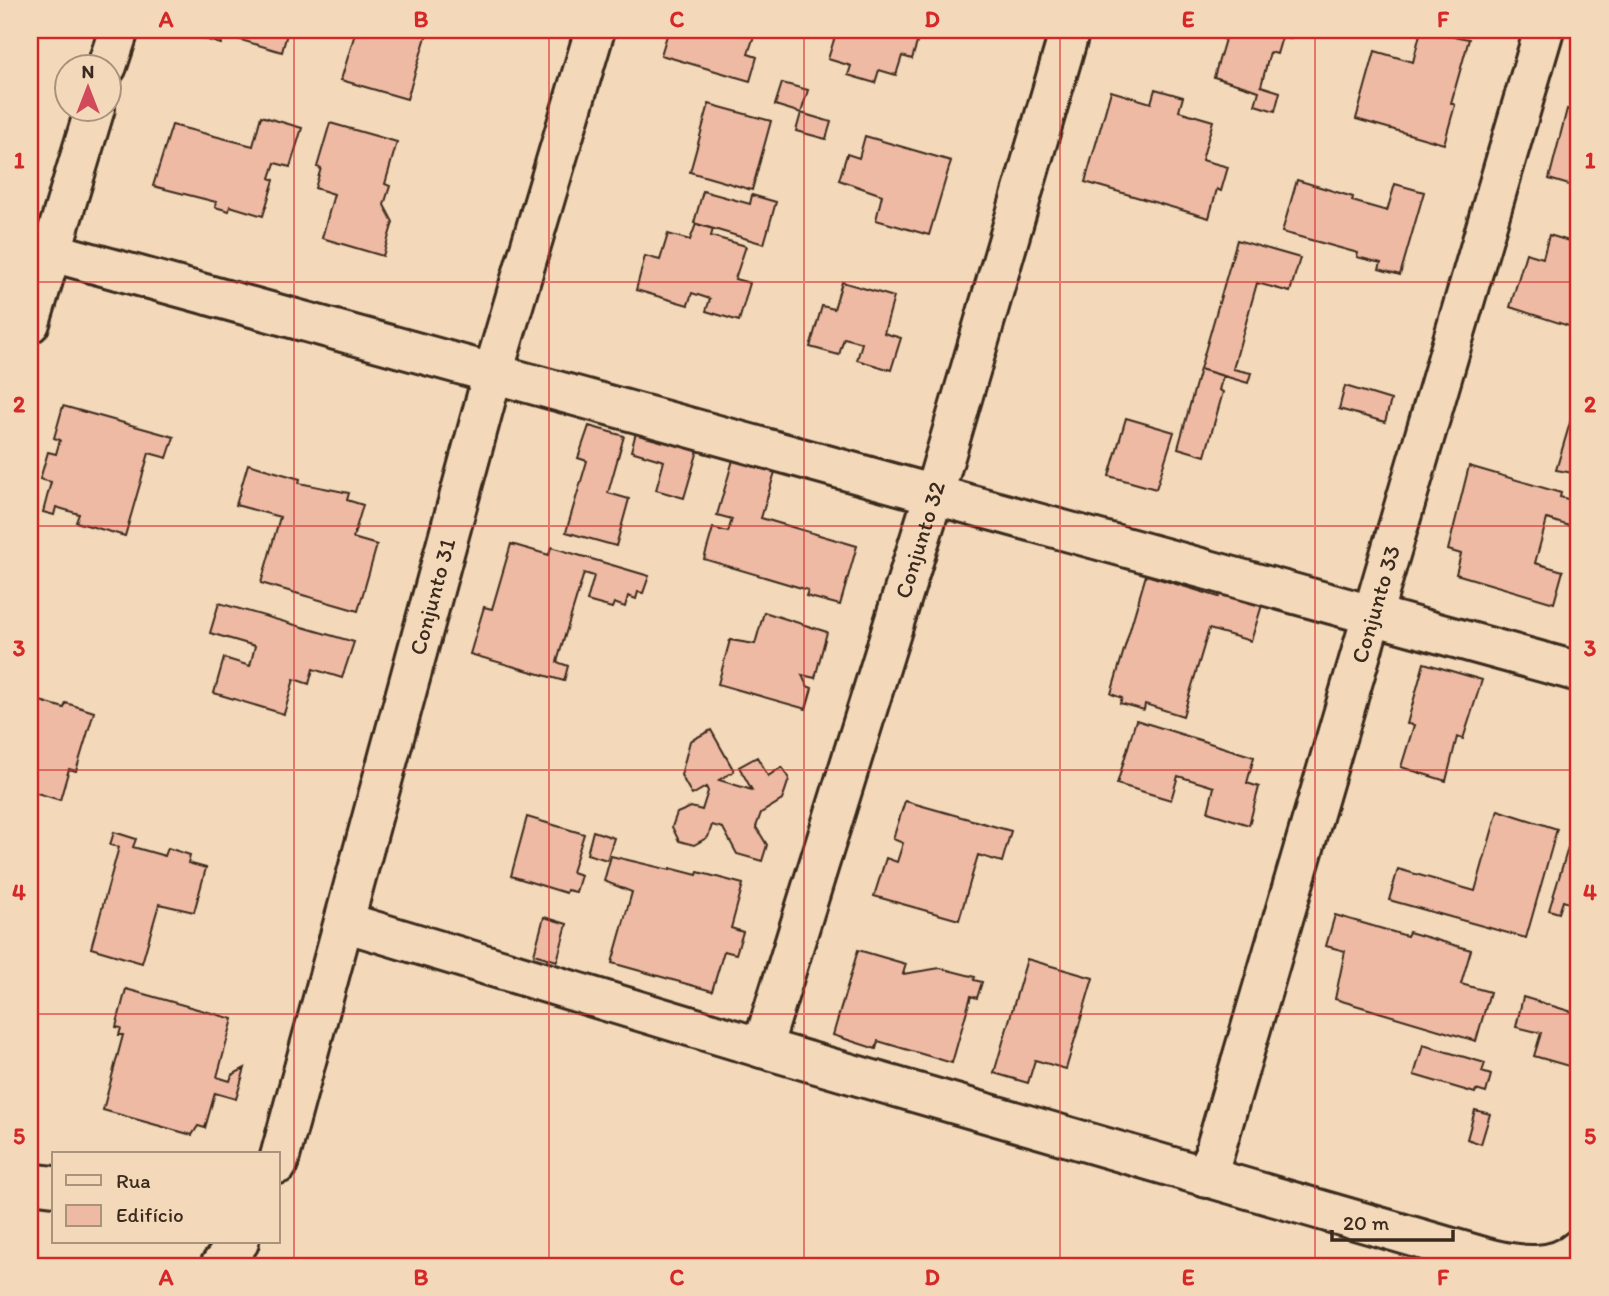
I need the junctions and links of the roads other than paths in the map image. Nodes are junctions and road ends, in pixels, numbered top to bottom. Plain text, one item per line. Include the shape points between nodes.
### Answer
1 (119, 30) edge
2 (595, 30) edge
3 (1070, 30) edge
4 (1544, 30) edge
5 (112, 52) edge
6 (89, 122) edge
7 (40, 249) edge
8 (30, 323) edge
9 (493, 373) junction
10 (934, 494) junction
11 (1375, 615) junction
12 (1579, 671) edge
13 (344, 922) junction
14 (762, 1048) junction
15 (280, 1157) edge
16 (1207, 1178) junction
17 (30, 1183) edge
18 (52, 1186) edge
19 (238, 1244) edge
20 (1579, 1249) edge
21 (220, 1266) edge

1 - 5 street
2 - 9 street, Conjunto 31
3 - 10 street, Conjunto 32
4 - 11 street, Conjunto 33
6 - 7 street
7 - 8 street
7 - 9 street
9 - 10 street
9 - 13 street, Conjunto 31
10 - 11 street
10 - 14 street, Conjunto 32
11 - 12 street
11 - 16 street, Conjunto 33
13 - 14 street
13 - 15 street, Conjunto 31
14 - 16 street
16 - 20 street via 1517,1265 1545,1265
17 - 18 street
19 - 21 street

